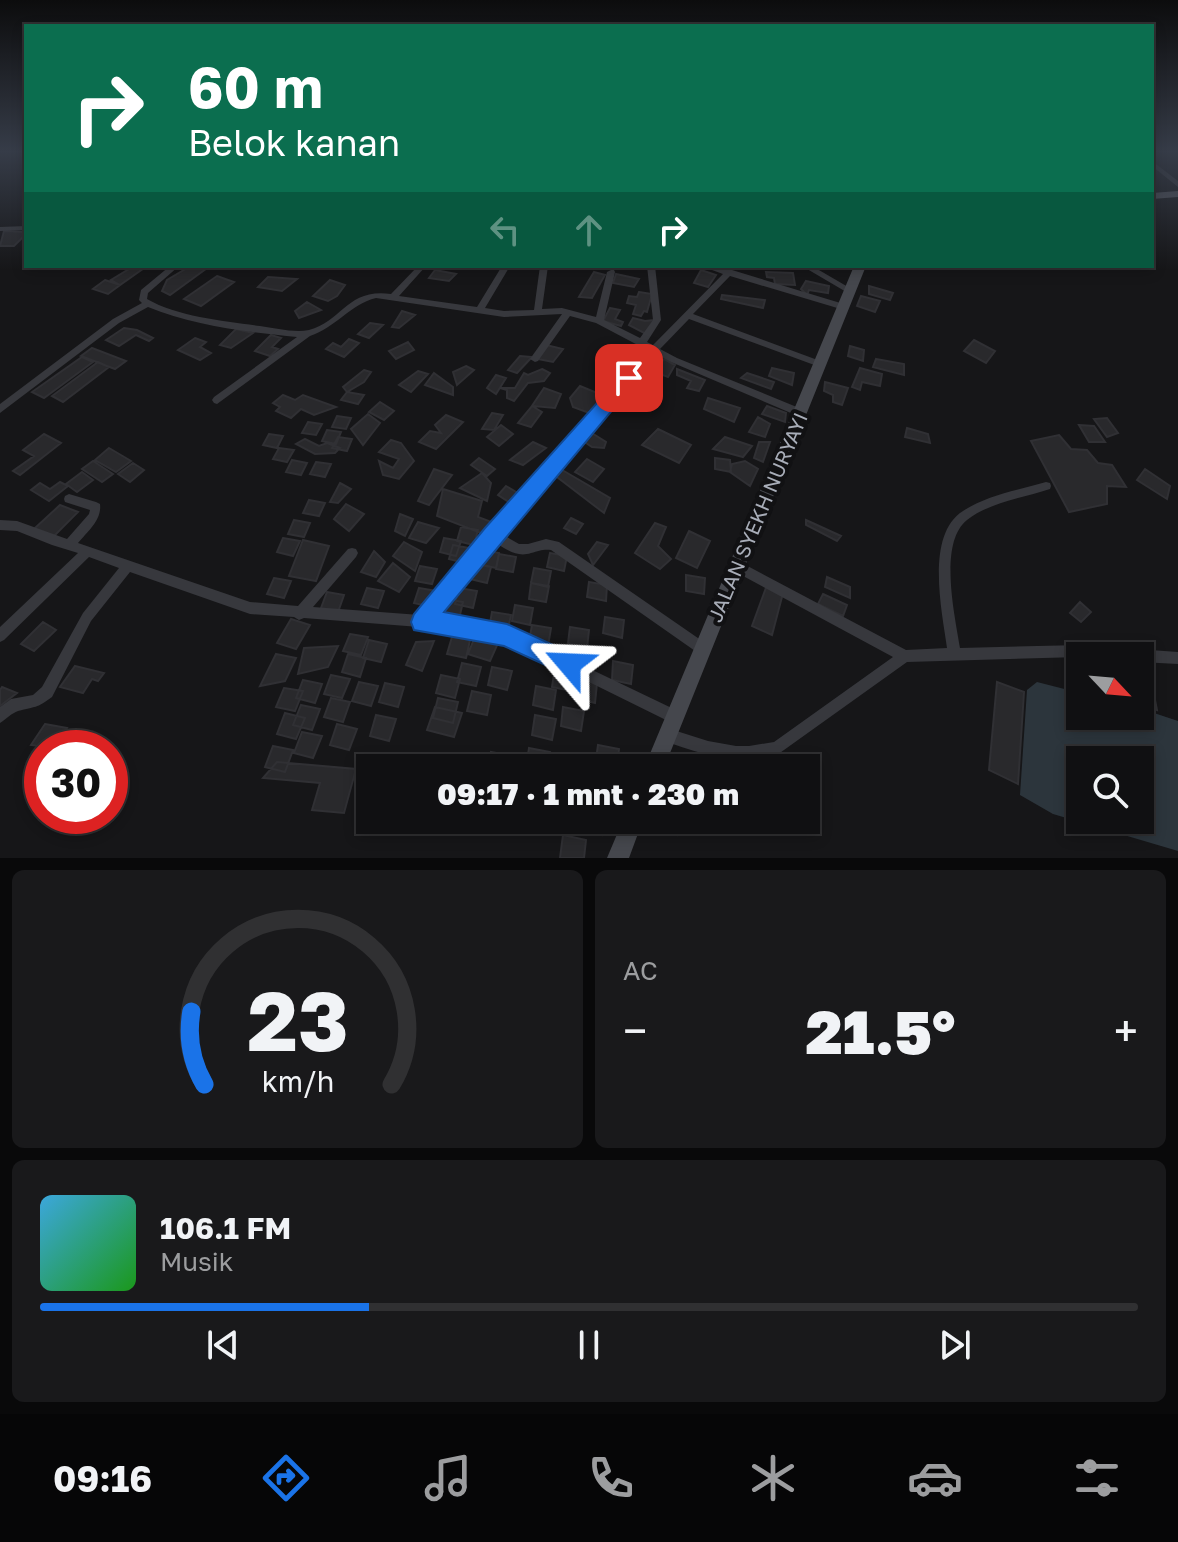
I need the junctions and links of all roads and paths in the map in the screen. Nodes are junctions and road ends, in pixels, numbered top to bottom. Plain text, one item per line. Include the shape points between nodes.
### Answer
1 (1178, 194) edge
2 (1154, 196) edge
3 (24, 228) edge
4 (0, 229) edge
5 (173, 268) edge
6 (420, 268) edge
7 (505, 268) edge
8 (544, 268) edge
9 (651, 268) edge
10 (713, 268) edge
11 (810, 268) edge
12 (859, 268) edge
13 (611, 272) dead end
14 (729, 272) junction
15 (851, 291) junction
16 (392, 298) junction
17 (147, 304) junction
18 (844, 307) junction
19 (480, 310) junction
20 (538, 311) junction
21 (568, 312) junction
22 (687, 315) junction
23 (599, 321) junction
24 (307, 334) junction
25 (642, 342) junction
26 (656, 348) junction
27 (535, 359) dead end
28 (820, 364) junction
29 (217, 400) dead end
30 (0, 409) edge
31 (801, 413) junction
32 (1046, 486) dead end
33 (69, 499) dead end
34 (0, 525) edge
35 (492, 534) junction
36 (69, 545) junction
37 (87, 552) junction
38 (352, 553) dead end
39 (736, 566) junction
40 (127, 567) junction
41 (299, 614) junction
42 (422, 622) junction
43 (0, 636) edge
44 (703, 649) junction
45 (954, 654) junction
46 (905, 656) junction
47 (1178, 658) edge
48 (0, 716) edge
49 (675, 717) junction
50 (667, 735) junction
51 (660, 754) edge
52 (627, 834) edge
53 (618, 858) edge

1 - 2 main road
3 - 4 street
5 - 17 street via 144,292
6 - 16 street
7 - 19 street
8 - 20 street
9 - 25 street via 657,320
10 - 14 street
11 - 15 street
12 - 15 main road, JALAN SYEKH NURYAYI
13 - 23 street
14 - 18 street
14 - 22 street
15 - 18 main road, JALAN SYEKH NURYAYI
16 - 19 street
16 - 24 street via 368,296
17 - 24 street
17 - 30 street via 116,321
18 - 28 main road, JALAN SYEKH NURYAYI
19 - 20 street
20 - 21 street
21 - 23 street
21 - 27 street
22 - 26 street
22 - 28 street
23 - 25 street
24 - 29 street
25 - 26 street
26 - 31 street
26 - 35 street
28 - 31 main road, JALAN SYEKH NURYAYI
31 - 39 main road, JALAN SYEKH NURYAYI
32 - 45 street via 969,513 953,529 945,579
33 - 36 street via 96,507
34 - 36 street via 11,524 47,542
35 - 42 street
35 - 44 street via 517,549 541,543 555,546
36 - 37 street
37 - 40 street
37 - 43 street
38 - 41 street
39 - 44 main road, JALAN SYEKH NURYAYI
39 - 46 street
40 - 41 street via 238,605
40 - 48 street via 87,617 47,692
41 - 42 street
42 - 49 street via 458,624 515,638
44 - 49 main road, JALAN SYEKH NURYAYI
45 - 46 street
45 - 47 street via 1081,651
46 - 50 street via 760,755 722,752
49 - 50 main road, JALAN SYEKH NURYAYI
50 - 51 main road, JALAN SYEKH NURYAYI
52 - 53 main road

